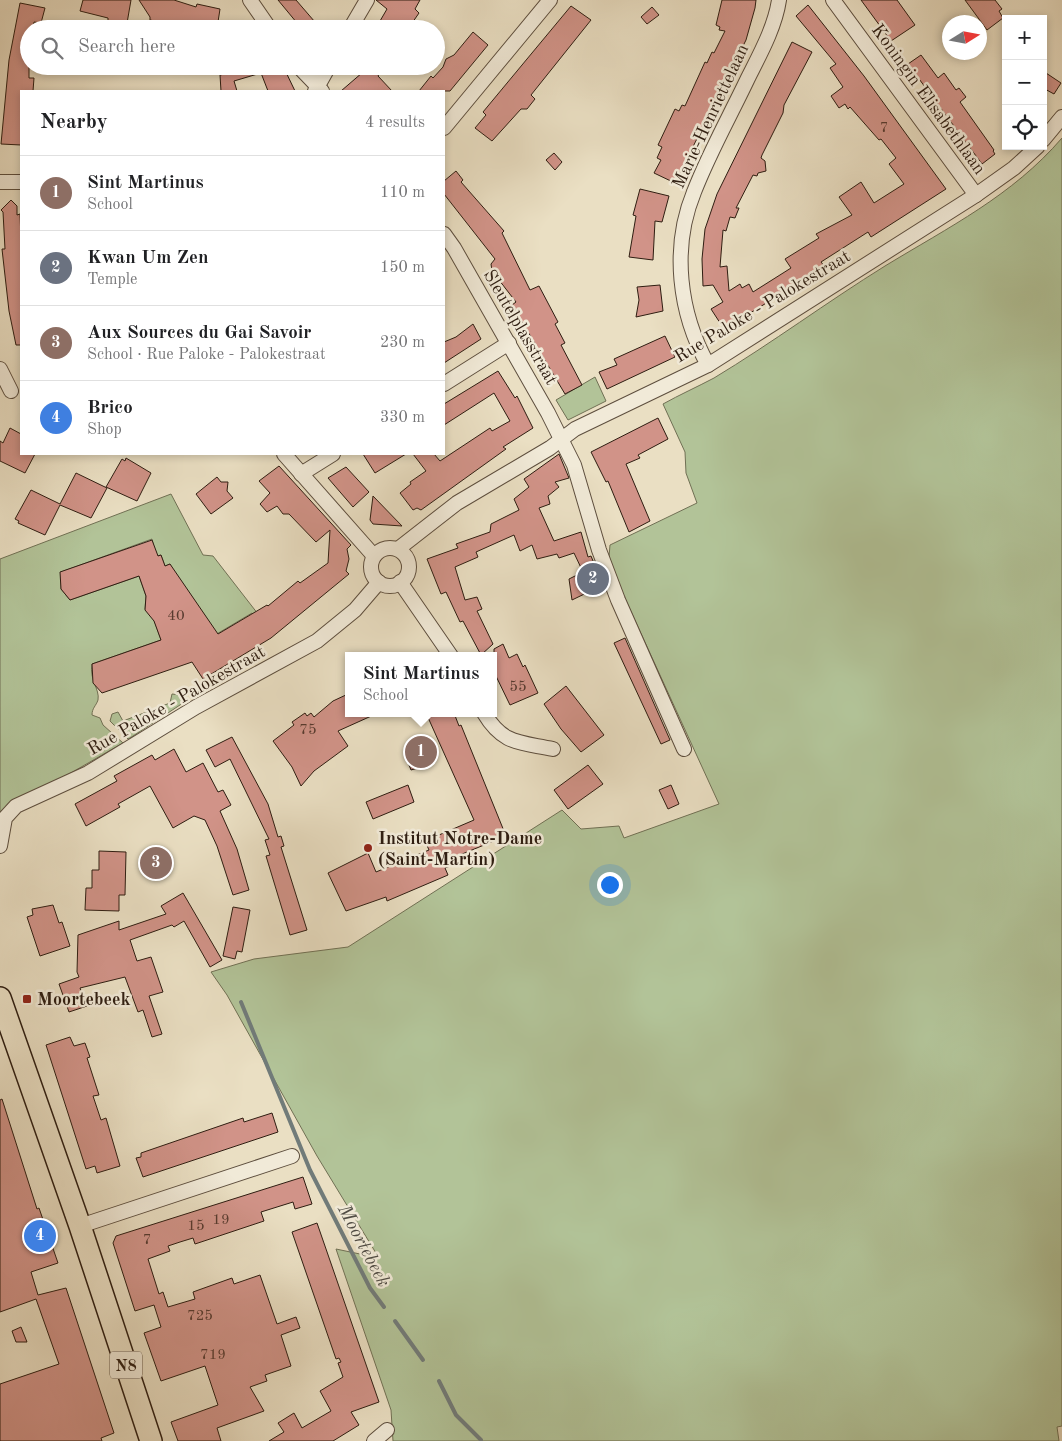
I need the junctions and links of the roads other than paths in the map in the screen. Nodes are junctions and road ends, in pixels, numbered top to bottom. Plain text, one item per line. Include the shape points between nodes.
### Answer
1 (250, 0) edge
2 (367, 0) edge
3 (550, 0) edge
4 (779, 0) edge
5 (834, 0) edge
6 (264, 20) edge
7 (355, 20) edge
8 (306, 75) edge
9 (325, 75) edge
10 (318, 90) edge
11 (1062, 116) edge
12 (445, 127) edge
13 (1047, 135) edge
14 (1034, 150) edge
15 (0, 182) edge
16 (20, 182) edge
17 (976, 195) junction
18 (445, 235) edge
19 (510, 343) junction
20 (708, 365) junction
21 (0, 369) edge
22 (445, 383) edge
23 (11, 391) dead end
24 (562, 440) junction
25 (285, 455) edge
26 (331, 455) edge
27 (301, 474) junction
28 (398, 550) junction
29 (374, 556) junction
30 (379, 582) junction
31 (400, 582) junction
32 (448, 652) edge
33 (486, 717) edge
34 (553, 749) dead end
35 (684, 749) dead end
36 (0, 846) edge
37 (0, 998) edge
38 (292, 1156) dead end
39 (80, 1226) junction
40 (387, 1430) dead end
41 (152, 1441) edge
42 (374, 1441) edge

1 - 6 street
2 - 7 street
3 - 12 street
4 - 20 street, Marie-Henriettelaan via 761,51 693,193 684,230 680,265 682,290 688,321
5 - 17 street, Koningin Elisabethlaan
8 - 10 street
9 - 10 street
11 - 13 street
14 - 17 street, Rue Paloke - Palokestraat
15 - 16 street
17 - 20 street, Rue Paloke - Palokestraat
18 - 19 street, Sleutelplasstraat
19 - 22 street
19 - 24 street, Sleutelplasstraat
20 - 24 street, Rue Paloke - Palokestraat via 584,425
21 - 23 street
24 - 28 street, Rue Paloke - Palokestraat via 457,503
24 - 35 street, Sleutelplasstraat via 574,465 618,600
25 - 27 street
26 - 27 street
27 - 29 street
28 - 29 street, Rue Paloke - Palokestraat via 385,548
28 - 31 street via 408,565 408,572
29 - 30 street via 372,573
30 - 31 street via 393,585
30 - 36 street, Rue Paloke - Palokestraat via 355,610 317,641 204,702 88,773 16,806 5,818
31 - 32 street
33 - 34 street via 494,730 506,739
37 - 39 main road, N8
38 - 39 street
39 - 41 main road, N8
40 - 42 street

